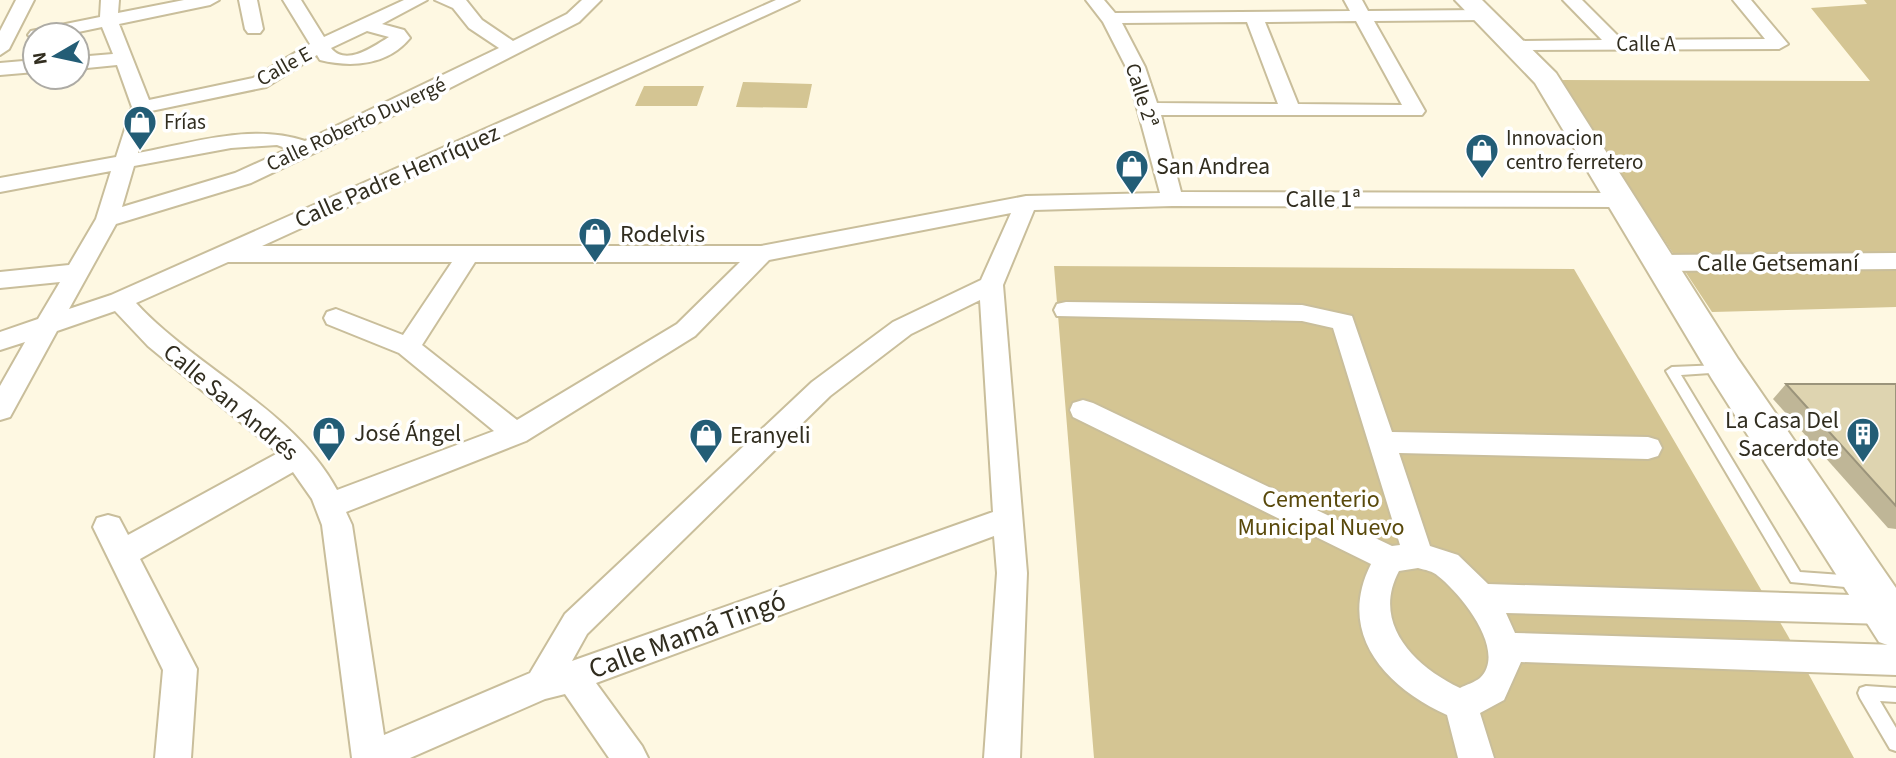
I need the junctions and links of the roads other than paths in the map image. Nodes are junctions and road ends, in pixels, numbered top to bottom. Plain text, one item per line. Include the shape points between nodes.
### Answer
1 (25, 0) edge
2 (210, 0) edge
3 (248, 0) edge
4 (292, 0) edge
5 (418, 0) edge
6 (444, 0) edge
7 (592, 0) edge
8 (790, 0) edge
9 (1095, 0) edge
10 (1273, 0) edge
11 (1572, 0) edge
12 (1742, 0) edge
13 (1358, 8) edge
14 (1475, 8) edge
15 (110, 10) edge
16 (1254, 17) junction
17 (1283, 17) junction
18 (1113, 18) junction
19 (77, 21) edge
20 (366, 25) junction
21 (254, 29) dead end
22 (21, 39) edge
23 (1615, 44) junction
24 (2, 45) edge
25 (1513, 46) junction
26 (318, 47) junction
27 (511, 48) junction
28 (125, 59) junction
29 (91, 62) edge
30 (21, 67) edge
31 (0, 69) edge
32 (142, 107) junction
33 (1149, 109) junction
34 (1291, 111) junction
35 (306, 148) junction
36 (125, 160) junction
37 (0, 185) edge
38 (1172, 199) junction
39 (1621, 200) junction
40 (1026, 203) junction
41 (107, 219) junction
42 (224, 254) junction
43 (761, 254) junction
44 (468, 255) junction
45 (1896, 261) edge
46 (1659, 263) junction
47 (77, 272) junction
48 (0, 280) edge
49 (991, 285) junction
50 (120, 301) junction
51 (1066, 310) dead end
52 (335, 318) dead end
53 (46, 326) junction
54 (0, 341) edge
55 (408, 347) junction
56 (1725, 369) junction
57 (0, 410) edge
58 (1083, 410) dead end
59 (516, 434) junction
60 (1381, 442) junction
61 (1648, 448) dead end
62 (299, 455) junction
63 (331, 505) junction
64 (1008, 519) junction
65 (114, 540) joint
66 (1404, 557) junction
67 (1481, 598) junction
68 (1882, 607) edge
69 (1502, 647) junction
70 (1896, 660) edge
71 (557, 681) junction
72 (1896, 695) edge
73 (1461, 705) junction
74 (1896, 743) edge
75 (173, 758) edge
76 (370, 758) edge
77 (630, 758) edge
78 (1002, 758) edge
79 (1476, 758) edge

1 - 24 street
2 - 15 street
3 - 21 street
4 - 26 street
5 - 20 street, Calle E
6 - 27 street via 460,4 478,28
7 - 27 street, Calle Roberto Duvergé via 573,18
8 - 42 street, Calle Padre Henríquez
9 - 18 street, Calle 2ª
10 - 17 street
11 - 23 street
12 - 23 street, Calle A via 1779,44
13 - 14 street
13 - 17 street
13 - 34 street via 1415,111
14 - 25 main road
15 - 19 street
15 - 28 street
16 - 17 street
16 - 18 street
16 - 34 street
18 - 33 street, Calle 2ª
20 - 26 street, Calle E
20 - 26 street via 401,38 353,63 327,56
22 - 24 street
23 - 25 street, Calle A
25 - 39 main road via 1546,79
26 - 32 street, Calle E via 259,83
27 - 35 street, Calle Roberto Duvergé
28 - 29 street
28 - 32 street
30 - 31 street
32 - 36 street
33 - 34 street
33 - 38 street, Calle 2ª
35 - 36 street via 267,139
35 - 41 street, Calle Roberto Duvergé via 243,178
36 - 37 street
36 - 41 street
38 - 39 street, Calle 1ª
38 - 40 street, Calle 1ª
39 - 46 main road
40 - 43 street, Calle 1ª
40 - 49 street
41 - 47 street
42 - 44 street, Calle 1ª
42 - 50 street, Calle Padre Henríquez
43 - 44 street, Calle 1ª
43 - 59 street via 686,330
44 - 55 street
45 - 46 street, Calle Getsemaní
46 - 56 main road
47 - 48 street
47 - 53 street
49 - 64 street
49 - 71 street via 902,328 821,388 576,624
50 - 53 street, Calle Padre Henríquez
50 - 62 street, Calle San Andrés via 156,340
51 - 60 street via 1302,313 1343,322
52 - 55 street
53 - 54 street, Calle Padre Henríquez
53 - 57 street
55 - 59 street
56 - 68 main road
56 - 68 lane via 1672,371 1796,578
58 - 66 street
59 - 63 street
60 - 61 street
60 - 66 street
62 - 63 street, Calle San Andrés
62 - 65 street
63 - 76 street, Calle San Andrés
64 - 71 street, Calle Mamá Tingó
64 - 78 street via 1012,573
65 - 75 street via 180,669
66 - 67 street via 1447,564
66 - 73 street via 1374,596 1378,630 1403,670 1435,695
67 - 68 street
67 - 69 street via 1498,628
69 - 70 street
69 - 73 street via 1505,661 1492,689
71 - 76 street, Calle Mamá Tingó
71 - 77 street
72 - 74 lane via 1866,693
73 - 79 street

